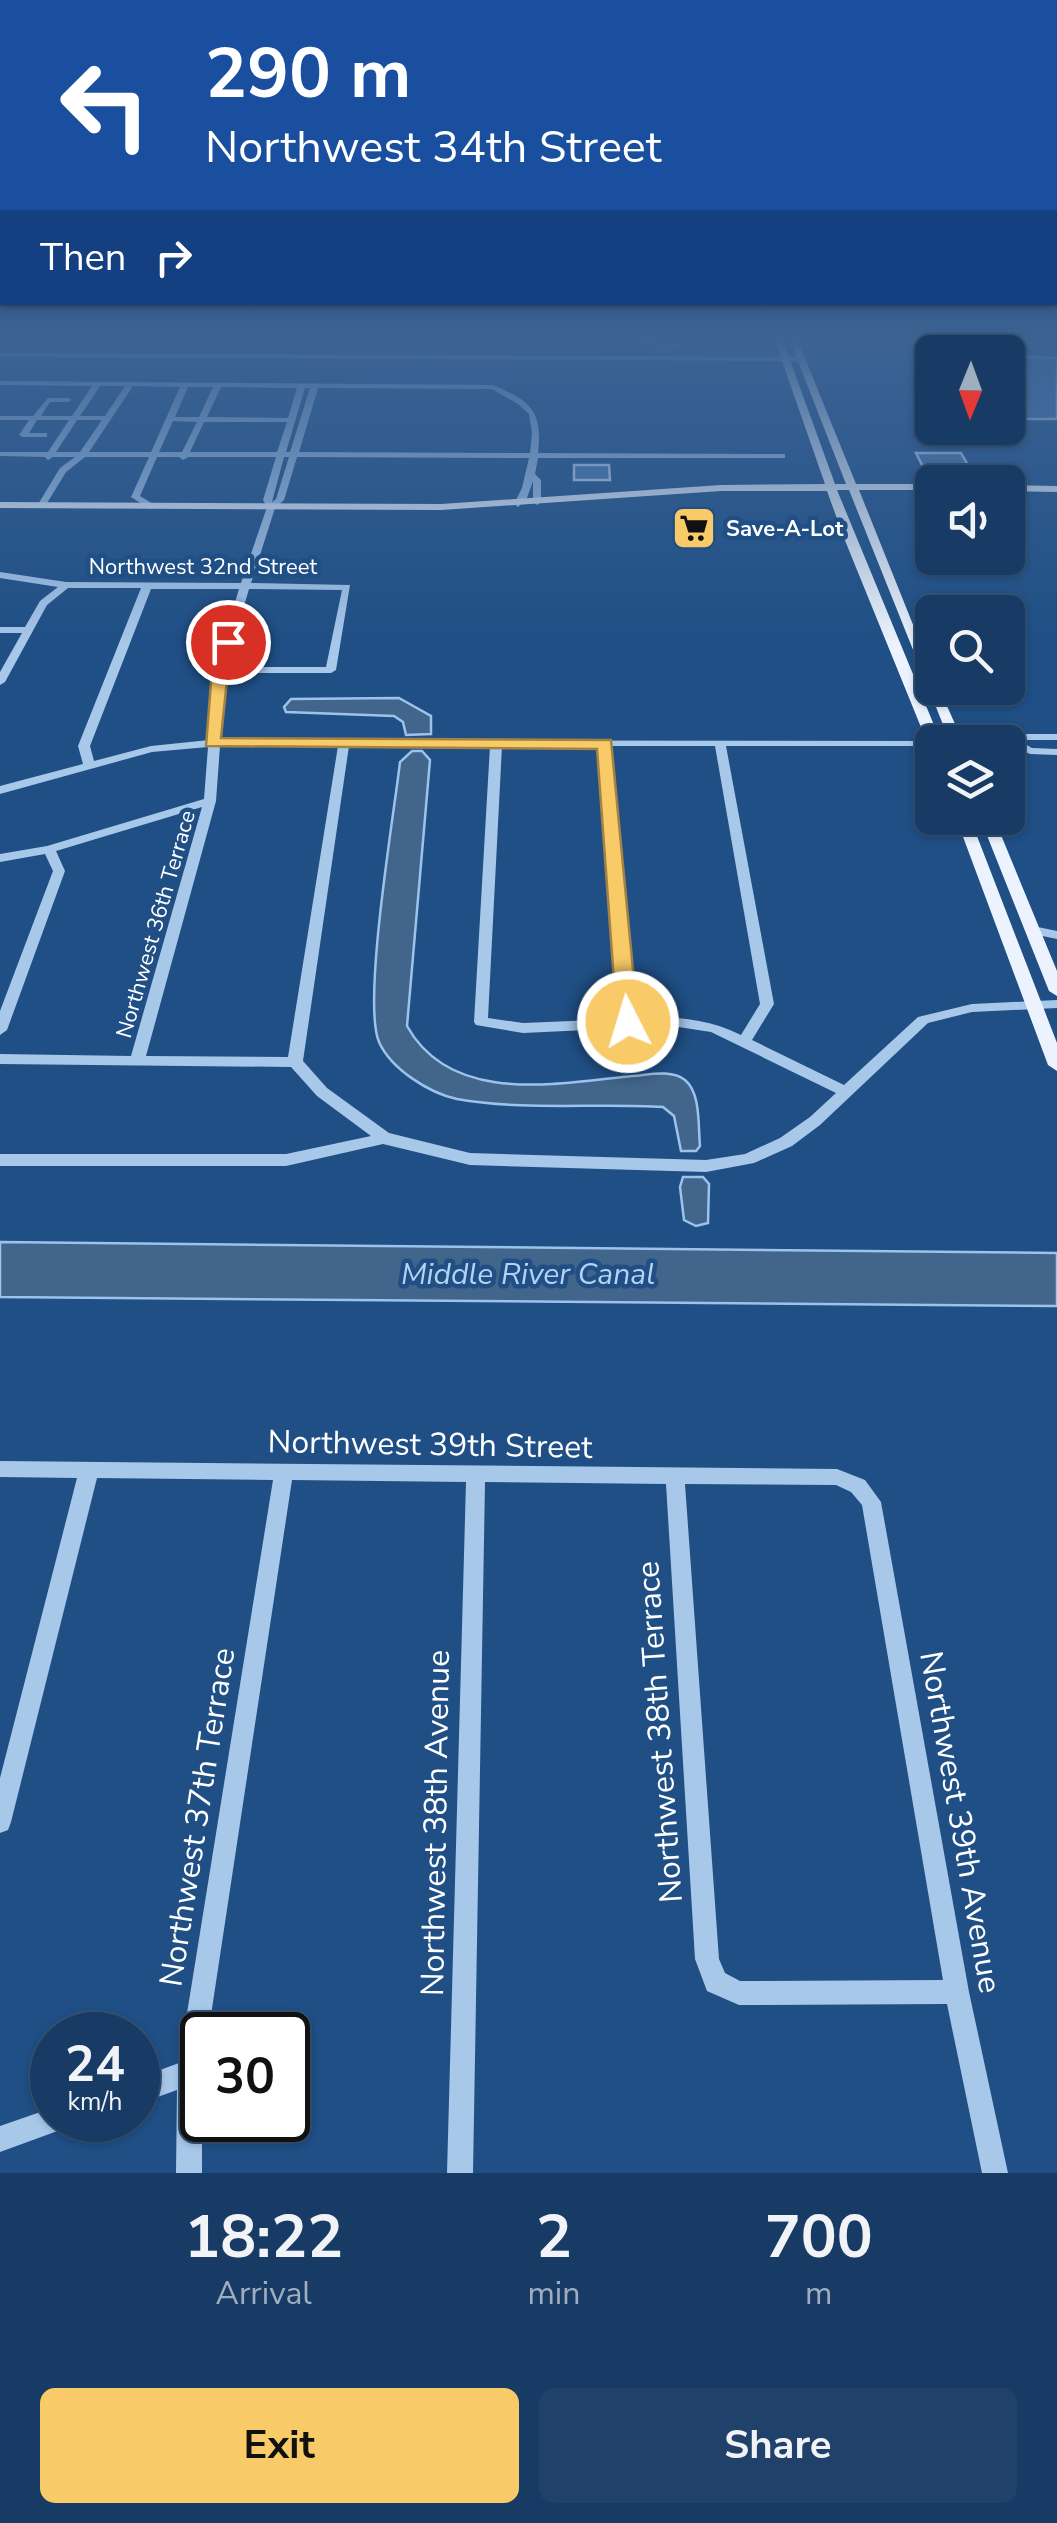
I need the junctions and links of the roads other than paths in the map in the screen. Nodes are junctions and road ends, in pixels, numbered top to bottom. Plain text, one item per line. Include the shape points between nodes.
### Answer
1 (59, 442) edge
2 (91, 442) edge
3 (158, 442) edge
4 (191, 442) edge
5 (284, 442) edge
6 (297, 442) edge
7 (532, 442) edge
8 (815, 442) edge
9 (833, 442) edge
10 (0, 456) edge
11 (49, 456) junction
12 (81, 456) junction
13 (782, 456) dead end
14 (152, 457) junction
15 (184, 457) junction
16 (280, 457) junction
17 (292, 457) junction
18 (532, 458) junction
19 (531, 476) junction
20 (915, 488) edge
21 (1025, 489) edge
22 (831, 490) junction
23 (852, 490) junction
24 (1057, 492) edge
25 (915, 494) edge
26 (1025, 495) edge
27 (537, 502) junction
28 (150, 506) junction
29 (518, 508) junction
30 (0, 509) edge
31 (39, 509) junction
32 (270, 511) junction
33 (0, 575) edge
34 (66, 585) junction
35 (147, 586) junction
36 (245, 587) junction
37 (876, 602) junction
38 (0, 630) edge
39 (28, 630) junction
40 (915, 643) edge
41 (915, 648) edge
42 (220, 670) junction
43 (0, 680) edge
44 (926, 725) edge
45 (1025, 737) edge
46 (1057, 737) edge
47 (212, 743) junction
48 (720, 743) junction
49 (344, 744) junction
50 (496, 744) junction
51 (605, 744) junction
52 (915, 744) edge
53 (1025, 750) edge
54 (1057, 752) edge
55 (90, 765) junction
56 (0, 790) edge
57 (210, 802) junction
58 (970, 835) edge
59 (994, 835) edge
60 (49, 849) junction
61 (0, 858) edge
62 (1032, 930) junction
63 (1057, 935) edge
64 (1057, 992) edge
65 (1057, 1004) edge
66 (1035, 1005) junction
67 (628, 1022) junction
68 (0, 1030) edge
69 (744, 1041) junction
70 (0, 1059) edge
71 (137, 1061) junction
72 (295, 1062) junction
73 (1057, 1065) edge
74 (322, 1092) junction
75 (846, 1092) junction
76 (390, 1142) junction
77 (367, 1144) junction
78 (0, 1160) edge
79 (0, 1470) edge
80 (89, 1470) junction
81 (284, 1472) junction
82 (476, 1474) junction
83 (675, 1476) junction
84 (858, 1486) joint
85 (0, 1822) edge
86 (957, 1992) junction
87 (199, 2012) edge
88 (30, 2128) edge
89 (0, 2139) edge
90 (189, 2142) edge
91 (189, 2173) edge
92 (460, 2173) edge
93 (995, 2173) edge

1 - 11 street
2 - 12 street
3 - 14 street
4 - 15 street
5 - 16 street, Northwest 36th Terrace
6 - 17 street, Northwest 36th Terrace
7 - 18 street
8 - 22 main road
9 - 23 main road
10 - 11 street
11 - 12 street
12 - 14 street via 113,462
12 - 31 street via 63,470
13 - 18 street
14 - 15 street
14 - 28 street via 135,497
15 - 16 street
16 - 17 street
16 - 32 street, Northwest 36th Terrace
17 - 18 street
17 - 32 street, Northwest 36th Terrace via 280,500
18 - 19 street
19 - 27 street via 538,480
19 - 29 street
20 - 23 main road
21 - 24 main road
22 - 23 main road
22 - 27 main road via 686,489
22 - 29 main road
22 - 37 main road
23 - 25 main road
23 - 40 main road
24 - 26 main road
27 - 29 main road
28 - 31 main road
28 - 32 main road
29 - 32 main road
30 - 31 main road
30 - 31 main road
31 - 32 main road
32 - 36 street, Northwest 36th Terrace
33 - 34 street, Northwest 32nd Street
34 - 35 street, Northwest 32nd Street
34 - 39 street via 42,603
35 - 36 street, Northwest 32nd Street
35 - 55 street via 84,746
36 - 42 street, Northwest 36th Terrace
36 - 42 street, Northwest 32nd Street via 347,587 331,670
37 - 41 main road via 893,609
37 - 44 main road
38 - 39 street
39 - 43 street
42 - 47 street, Northwest 36th Terrace
45 - 46 street
47 - 49 street
47 - 55 street
47 - 57 street, Northwest 36th Terrace
48 - 51 street
48 - 52 street
48 - 69 street via 767,1004
49 - 50 street
49 - 72 street
50 - 51 street
50 - 67 street via 482,1022 523,1028
51 - 67 street
53 - 54 street
55 - 56 street
57 - 60 street
57 - 71 street, Northwest 36th Terrace
58 - 66 main road
59 - 62 main road
60 - 61 street
60 - 68 street via 59,871
62 - 63 street
62 - 64 main road
65 - 66 street
66 - 73 main road
66 - 75 street via 972,1008 923,1020
67 - 69 street via 700,1026
69 - 75 street
70 - 71 street
71 - 72 street
72 - 74 street
74 - 76 street
74 - 77 street via 322,1100
75 - 76 street via 816,1121 748,1159 706,1166 432,1161
76 - 77 street
77 - 78 street via 300,1163
79 - 80 street, Northwest 39th Street
80 - 81 street, Northwest 39th Street
80 - 85 street
81 - 82 street, Northwest 39th Street
81 - 87 street, Northwest 37th Terrace
82 - 83 street, Northwest 39th Street
82 - 92 street, Northwest 38th Avenue
83 - 84 street, Northwest 39th Street via 837,1478
83 - 86 street, Northwest 38th Terrace via 707,1959 716,1982 739,1993
84 - 86 street, Northwest 39th Avenue via 872,1502
86 - 93 street, Northwest 39th Avenue
88 - 89 street
90 - 91 street, Northwest 37th Terrace

